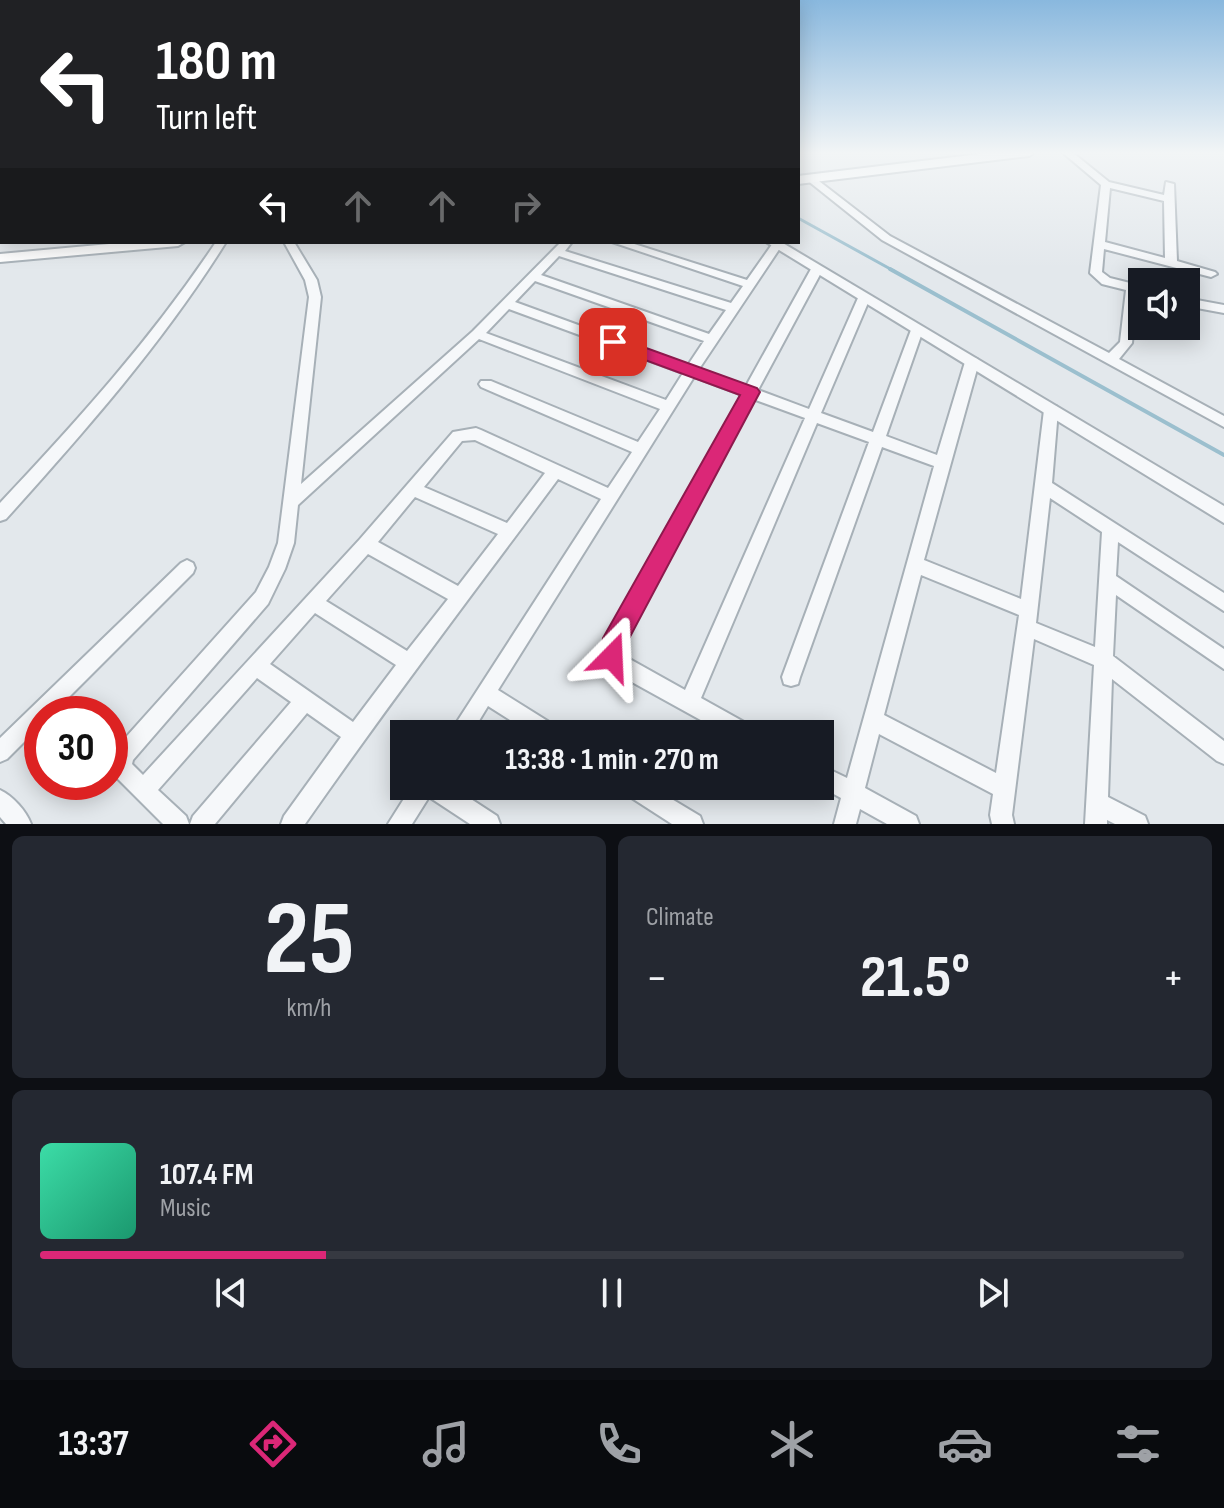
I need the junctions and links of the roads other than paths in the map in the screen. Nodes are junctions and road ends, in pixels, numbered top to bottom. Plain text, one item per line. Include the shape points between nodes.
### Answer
1 (825, 190) edge
2 (1105, 190) edge
3 (1133, 190) edge
4 (1169, 190) edge
5 (1169, 199) junction
6 (156, 244) edge
7 (220, 244) edge
8 (290, 244) edge
9 (623, 244) edge
10 (773, 244) edge
11 (776, 244) edge
12 (1099, 244) junction
13 (563, 247) edge
14 (0, 258) edge
15 (1171, 264) junction
16 (817, 269) junction
17 (1211, 274) dead end
18 (534, 277) junction
19 (749, 284) junction
20 (1128, 287) edge
21 (864, 298) junction
22 (508, 304) junction
23 (1200, 305) edge
24 (733, 308) junction
25 (1224, 309) edge
26 (917, 330) junction
27 (1128, 333) edge
28 (477, 334) junction
29 (712, 339) junction
30 (1111, 359) junction
31 (972, 362) junction
32 (692, 371) junction
33 (486, 384) dead end
34 (751, 392) junction
35 (669, 407) junction
36 (1051, 410) junction
37 (813, 416) junction
38 (1224, 422) edge
39 (877, 439) junction
40 (642, 450) junction
41 (942, 463) junction
42 (555, 472) junction
43 (1043, 485) junction
44 (413, 489) junction
45 (611, 497) junction
46 (292, 501) junction
47 (0, 514) edge
48 (1224, 515) edge
49 (1110, 528) junction
50 (510, 532) junction
51 (366, 544) junction
52 (914, 564) junction
53 (187, 568) dead end
54 (1108, 580) junction
55 (460, 597) junction
56 (313, 602) junction
57 (1224, 603) edge
58 (1027, 619) junction
59 (1102, 659) junction
60 (1224, 660) edge
61 (411, 664) junction
62 (256, 666) junction
63 (791, 677) dead end
64 (486, 693) junction
65 (306, 699) junction
66 (689, 703) junction
67 (468, 720) edge
68 (528, 720) edge
69 (720, 720) edge
70 (874, 720) junction
71 (355, 735) junction
72 (0, 752) edge
73 (1224, 754) edge
74 (834, 783) edge
75 (145, 789) junction
76 (1005, 789) junction
77 (853, 793) junction
78 (415, 800) edge
79 (453, 800) edge
80 (653, 800) edge
81 (0, 801) edge
82 (1096, 814) edge
83 (20, 824) edge
84 (178, 824) edge
85 (201, 824) edge
86 (292, 824) edge
87 (399, 824) edge
88 (489, 824) edge
89 (692, 824) edge
90 (845, 824) edge
91 (908, 824) edge
92 (1003, 824) edge
93 (1137, 824) edge

1 - 30 street via 886,238
2 - 12 street
3 - 5 street
4 - 5 street
5 - 15 street
6 - 14 main road
7 - 47 street via 99,404
8 - 46 street via 315,297
9 - 19 street
10 - 19 street
11 - 16 street
12 - 15 street
12 - 20 street via 1096,273
13 - 18 street
13 - 24 street
15 - 17 street
16 - 21 street
16 - 34 street
18 - 22 street
18 - 29 street
19 - 24 street
21 - 26 street
21 - 37 street
22 - 28 street
22 - 32 street
23 - 25 street
24 - 29 street
26 - 31 street
26 - 39 street
27 - 30 street
28 - 35 street
28 - 46 street
29 - 32 street
30 - 38 street
31 - 36 street
31 - 41 street
32 - 34 street
32 - 35 street
33 - 40 street
34 - 37 street
34 - 66 street via 612,647 619,664
35 - 40 street
36 - 43 street
36 - 48 street
37 - 39 street
37 - 66 street
39 - 41 street
39 - 63 street
40 - 45 street
41 - 52 street
42 - 44 street via 469,433 458,436
42 - 45 street
42 - 50 street
43 - 49 street
43 - 58 street
44 - 50 street
44 - 51 street
45 - 64 street
46 - 75 street via 286,543 262,598 125,753 123,770
49 - 54 street
49 - 57 street
50 - 55 street
51 - 55 street
51 - 56 street
52 - 58 street
52 - 70 street
53 - 72 street
54 - 59 street
54 - 60 street
55 - 61 street
56 - 61 street
56 - 62 street
58 - 59 street
58 - 76 street
59 - 73 street
59 - 82 street
61 - 71 street
62 - 65 street
62 - 75 street
64 - 67 street
64 - 68 street
65 - 71 street
65 - 85 street
66 - 69 street
70 - 76 street
70 - 77 street
71 - 86 street
74 - 77 street
75 - 84 street
76 - 92 street
77 - 90 street
77 - 91 street
78 - 87 street
79 - 88 street
80 - 89 street
81 - 83 street
82 - 93 street

